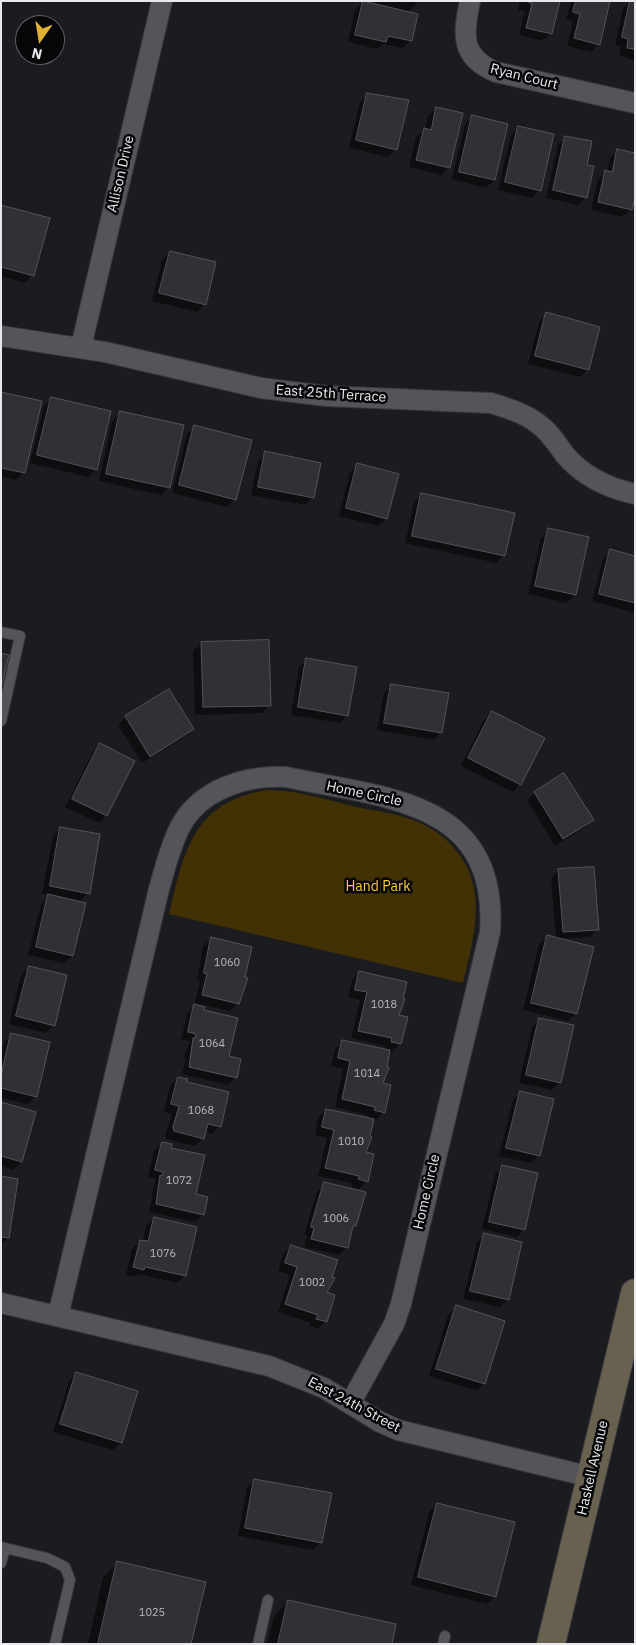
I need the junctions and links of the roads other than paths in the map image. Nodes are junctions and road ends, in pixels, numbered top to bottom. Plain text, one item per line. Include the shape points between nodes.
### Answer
1 (162, 1) edge
2 (470, 1) edge
3 (635, 103) edge
4 (1, 336) edge
5 (81, 347) junction
6 (635, 494) edge
7 (1, 632) edge
8 (1, 721) edge
9 (635, 1293) edge
10 (1, 1302) edge
11 (58, 1316) junction
12 (350, 1404) junction
13 (591, 1477) junction
14 (3, 1548) edge
15 (1, 1563) edge
16 (268, 1600) dead end
17 (55, 1644) edge
18 (258, 1644) edge
19 (551, 1644) edge

1 - 5 street, Allison Drive
2 - 3 street, Ryan Court via 466,44 484,67
4 - 5 street, East 25th Terrace
5 - 6 street, East 25th Terrace via 261,388 326,396 491,403 538,423 574,464 594,480
7 - 8 lane via 20,636
9 - 13 main road, Haskell Avenue
10 - 11 street, East 24th Street
11 - 12 street, East 24th Street via 252,1361 299,1376
11 - 12 street, Home Circle via 159,889 168,855 181,825 202,801 223,788 244,779 268,776 286,777 410,804 451,825 479,858 489,890 490,932 401,1304 394,1324
12 - 13 street, East 24th Street via 380,1422 416,1436
13 - 19 main road, Haskell Avenue
14 - 15 lane
14 - 17 lane via 47,1558 65,1567 70,1580
16 - 18 lane

